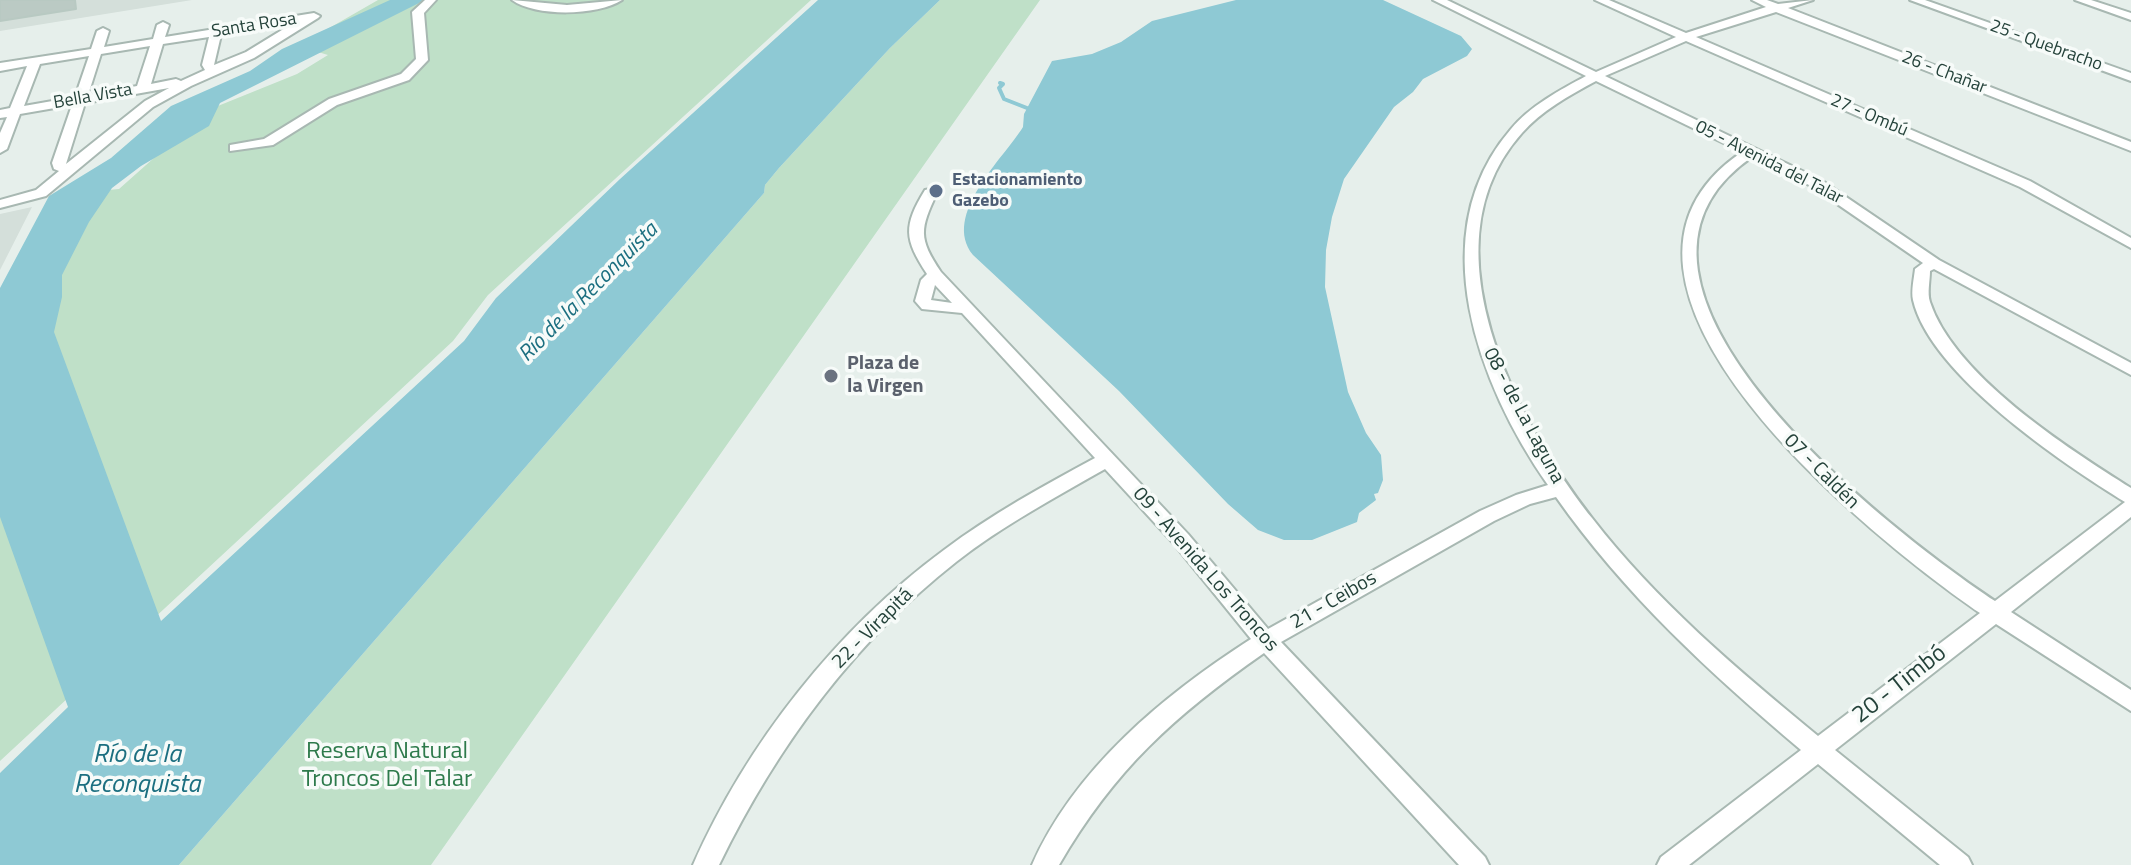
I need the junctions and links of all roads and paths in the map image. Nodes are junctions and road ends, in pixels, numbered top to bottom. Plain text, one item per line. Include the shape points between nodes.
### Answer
1 (431, 0) edge
2 (517, 0) edge
3 (617, 0) edge
4 (1438, 0) edge
5 (1600, 0) edge
6 (1757, 0) edge
7 (1808, 0) edge
8 (1915, 0) edge
9 (2080, 0) edge
10 (1776, 8) junction
11 (2131, 17) edge
12 (163, 25) dead end
13 (103, 31) dead end
14 (216, 32) junction
15 (1688, 38) junction
16 (159, 41) junction
17 (97, 51) junction
18 (35, 62) junction
19 (0, 67) edge
20 (212, 71) junction
21 (1593, 77) junction
22 (2131, 77) edge
23 (187, 83) junction
24 (143, 88) junction
25 (82, 99) junction
26 (17, 111) junction
27 (0, 114) edge
28 (2131, 147) edge
29 (235, 148) dead end
30 (0, 149) edge
31 (1751, 152) junction
32 (70, 170) junction
33 (930, 193) dead end
34 (0, 204) edge
35 (2131, 244) edge
36 (1934, 263) junction
37 (2131, 370) edge
38 (1107, 460) junction
39 (1561, 489) junction
40 (2131, 497) edge
41 (2131, 507) edge
42 (1994, 612) junction
43 (1267, 641) junction
44 (2131, 702) edge
45 (1817, 748) junction
46 (706, 865) edge
47 (1045, 865) edge
48 (1476, 865) edge
49 (1670, 865) edge
50 (1959, 865) edge

1 - 29 street via 418,12 422,60 416,69 317,109 268,142
2 - 3 street via 580,8
4 - 21 street, 05 - Avenida del Talar
5 - 15 street, 27 - Ombú
6 - 10 street, 26 - Chañar
7 - 10 street, 08 - de La Laguna
8 - 22 street, 25 - Quebracho
9 - 11 street
10 - 15 street, 08 - de La Laguna
10 - 28 street, 26 - Chañar
12 - 16 street
13 - 17 street
14 - 16 street, Santa Rosa
14 - 20 street via 208,65
14 - 20 street, Santa Rosa via 314,16
15 - 21 street, 08 - de La Laguna
15 - 35 street, 27 - Ombú via 2044,193
16 - 17 street, Santa Rosa
16 - 24 street
17 - 18 street, Santa Rosa
17 - 25 street
18 - 19 street, Santa Rosa
18 - 26 street
20 - 23 street, Santa Rosa
21 - 31 street, 05 - Avenida del Talar
21 - 39 street, 08 - de La Laguna via 1545,106 1506,143 1483,181 1471,229 1471,278 1482,335 1504,388
23 - 24 street, Bella Vista
23 - 32 street, Santa Rosa via 149,104
24 - 25 street, Bella Vista
25 - 26 street, Bella Vista
25 - 32 street via 59,163
26 - 27 street, Bella Vista
26 - 30 street
31 - 36 street, 05 - Avenida del Talar via 1826,189
31 - 42 street, 07 - Caldén via 1706,191 1691,232 1694,285 1723,354 1777,428 1846,497 1897,543
32 - 34 street, Santa Rosa via 32,198
33 - 38 street, 09 - Avenida Los Troncos via 913,230 914,242 935,275
36 - 37 street, 05 - Avenida del Talar
36 - 40 street via 1923,269 1920,287 1948,350 2021,422
38 - 43 street, 09 - Avenida Los Troncos
38 - 46 street, 22 - Virapitá via 993,525 885,612 796,714 747,787
39 - 43 street, 21 - Ceibos via 1518,501
39 - 45 street, 08 - de La Laguna via 1621,567 1664,611
41 - 42 street, 20 - Timbó
42 - 44 street, 07 - Caldén
42 - 45 street, 20 - Timbó
43 - 47 street, 21 - Ceibos via 1154,721 1098,779
43 - 48 street, 09 - Avenida Los Troncos
45 - 49 street, 20 - Timbó
45 - 50 street, 08 - de La Laguna

